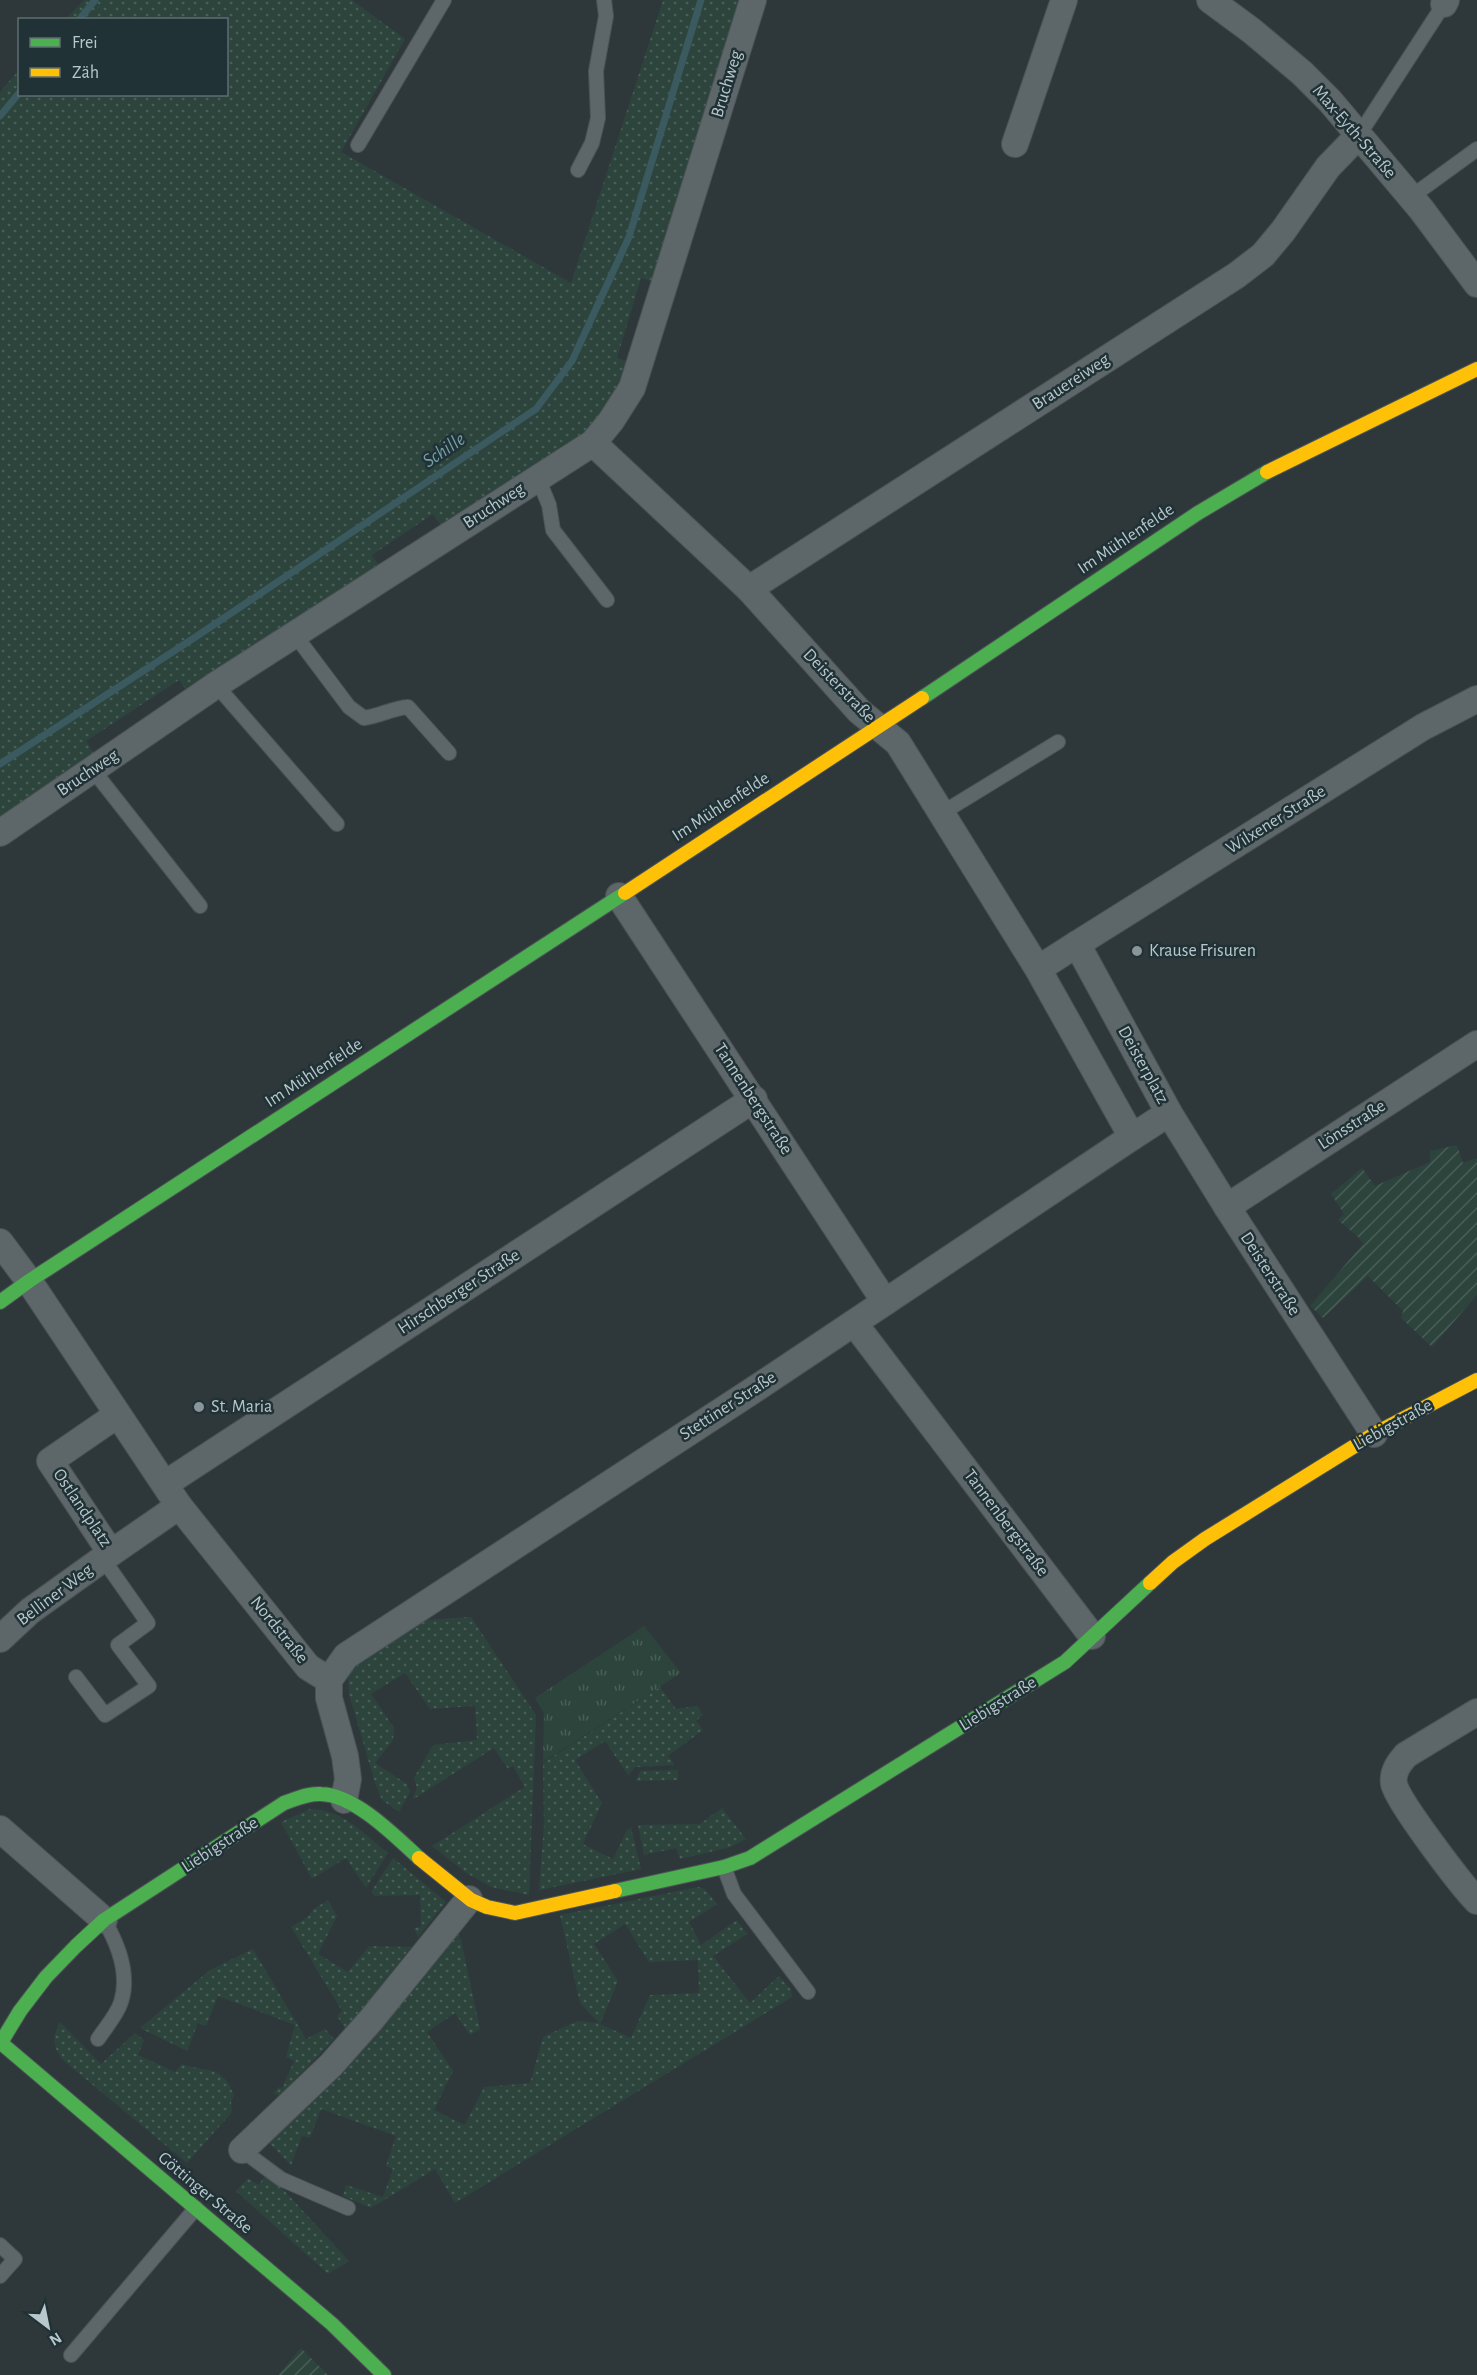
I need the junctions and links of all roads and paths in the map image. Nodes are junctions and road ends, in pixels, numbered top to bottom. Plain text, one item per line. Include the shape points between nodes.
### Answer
1 (444, 0) edge
2 (604, 0) edge
3 (753, 0) edge
4 (1064, 0) edge
5 (1210, 0) edge
6 (1445, 2) edge
7 (1359, 135) junction
8 (1016, 144) dead end
9 (358, 145) dead end
10 (1477, 149) edge
11 (578, 170) dead end
12 (1411, 197) junction
13 (1477, 284) edge
14 (1477, 369) edge
15 (593, 442) junction
16 (538, 478) junction
17 (749, 590) junction
18 (607, 600) dead end
19 (295, 635) junction
20 (216, 685) junction
21 (1477, 699) edge
22 (879, 727) junction
23 (1058, 742) dead end
24 (449, 753) dead end
25 (93, 770) junction
26 (942, 813) junction
27 (337, 824) dead end
28 (0, 833) edge
29 (619, 896) junction
30 (200, 906) dead end
31 (1077, 944) junction
32 (1038, 969) junction
33 (1477, 1044) edge
34 (754, 1099) junction
35 (1169, 1113) junction
36 (1132, 1137) junction
37 (1227, 1207) junction
38 (0, 1242) edge
39 (29, 1281) junction
40 (0, 1302) edge
41 (885, 1302) junction
42 (854, 1323) junction
43 (1477, 1380) edge
44 (117, 1415) junction
45 (1374, 1434) junction
46 (165, 1484) junction
47 (179, 1506) junction
48 (107, 1556) junction
49 (1092, 1636) junction
50 (0, 1639) edge
51 (76, 1677) dead end
52 (329, 1680) junction
53 (1477, 1712) edge
54 (344, 1800) junction
55 (0, 1829) edge
56 (724, 1867) junction
57 (469, 1899) junction
58 (1477, 1901) edge
59 (104, 1920) junction
60 (808, 1992) dead end
61 (98, 2039) dead end
62 (0, 2043) edge
63 (242, 2150) joint
64 (196, 2208) junction
65 (348, 2208) dead end
66 (0, 2245) edge
67 (0, 2276) edge
68 (71, 2355) dead end
69 (384, 2375) edge

1 - 9 lane
2 - 11 lane via 606,16 596,71 598,118 592,143
3 - 15 street, Bruchweg via 632,388
4 - 8 street
5 - 7 street, Max-Eyth-Straße via 1302,73
6 - 7 lane
7 - 12 street, Max-Eyth-Straße
7 - 17 street, Brauereiweg via 1328,167 1263,255 1237,275
10 - 12 lane
12 - 13 street, Max-Eyth-Straße
14 - 22 street, Im Mühlenfelde via 1272,470 1198,513
15 - 16 street, Bruchweg
15 - 17 street, Deisterstraße
16 - 18 lane via 549,505 553,530
16 - 19 street, Bruchweg
17 - 22 street, Deisterstraße via 859,711
19 - 20 street, Bruchweg
19 - 24 lane via 349,707 364,718 408,707
20 - 25 street, Bruchweg
20 - 27 lane
21 - 31 street, Wilxener Straße via 1424,727
22 - 26 street, Deisterstraße via 898,743
22 - 29 street, Im Mühlenfelde
23 - 26 lane
25 - 28 street, Bruchweg
25 - 30 lane
26 - 32 street, Deisterstraße
29 - 34 street, Tannenbergstraße
29 - 39 street, Im Mühlenfelde
31 - 32 street
31 - 35 street, Deisterplatz
32 - 36 street
33 - 37 street, Lönsstraße
34 - 41 street, Tannenbergstraße
34 - 46 street, Hirschberger Straße
35 - 36 street, Deisterplatz
35 - 37 street, Deisterstraße
36 - 41 street, Stettiner Straße
37 - 45 street, Deisterstraße
38 - 39 street
39 - 40 street, Im Mühlenfelde
39 - 44 street
41 - 42 street, Stettiner Straße
42 - 49 street, Tannenbergstraße
42 - 52 street, Stettiner Straße via 346,1656
43 - 45 street, Liebigstraße
44 - 46 street
44 - 48 street, Ostlandplatz via 50,1461
45 - 49 street, Liebigstraße via 1173,1562
46 - 47 street
47 - 48 street, Ostlandplatz
47 - 52 street, Nordstraße via 308,1667
48 - 50 street, Belliner Weg via 30,1611
48 - 51 lane via 148,1623 118,1646 149,1686 105,1715
49 - 56 street, Liebigstraße via 1065,1662 867,1787 750,1858
52 - 54 street via 328,1698 348,1779
53 - 58 street via 1406,1755 1397,1765 1394,1783 1403,1804
54 - 57 street, Liebigstraße
54 - 59 street, Liebigstraße via 326,1794 307,1794 284,1803
55 - 59 street
56 - 57 street, Liebigstraße via 515,1912 491,1909
56 - 60 lane via 734,1894
57 - 63 street via 331,2065
59 - 61 lane via 122,1958 124,1980 121,2003
59 - 62 street, Liebigstraße via 82,1938 29,2000
62 - 64 street, Göttinger Straße
63 - 65 lane via 280,2179
64 - 68 lane
64 - 69 street, Göttinger Straße via 332,2324
66 - 67 lane via 15,2259

